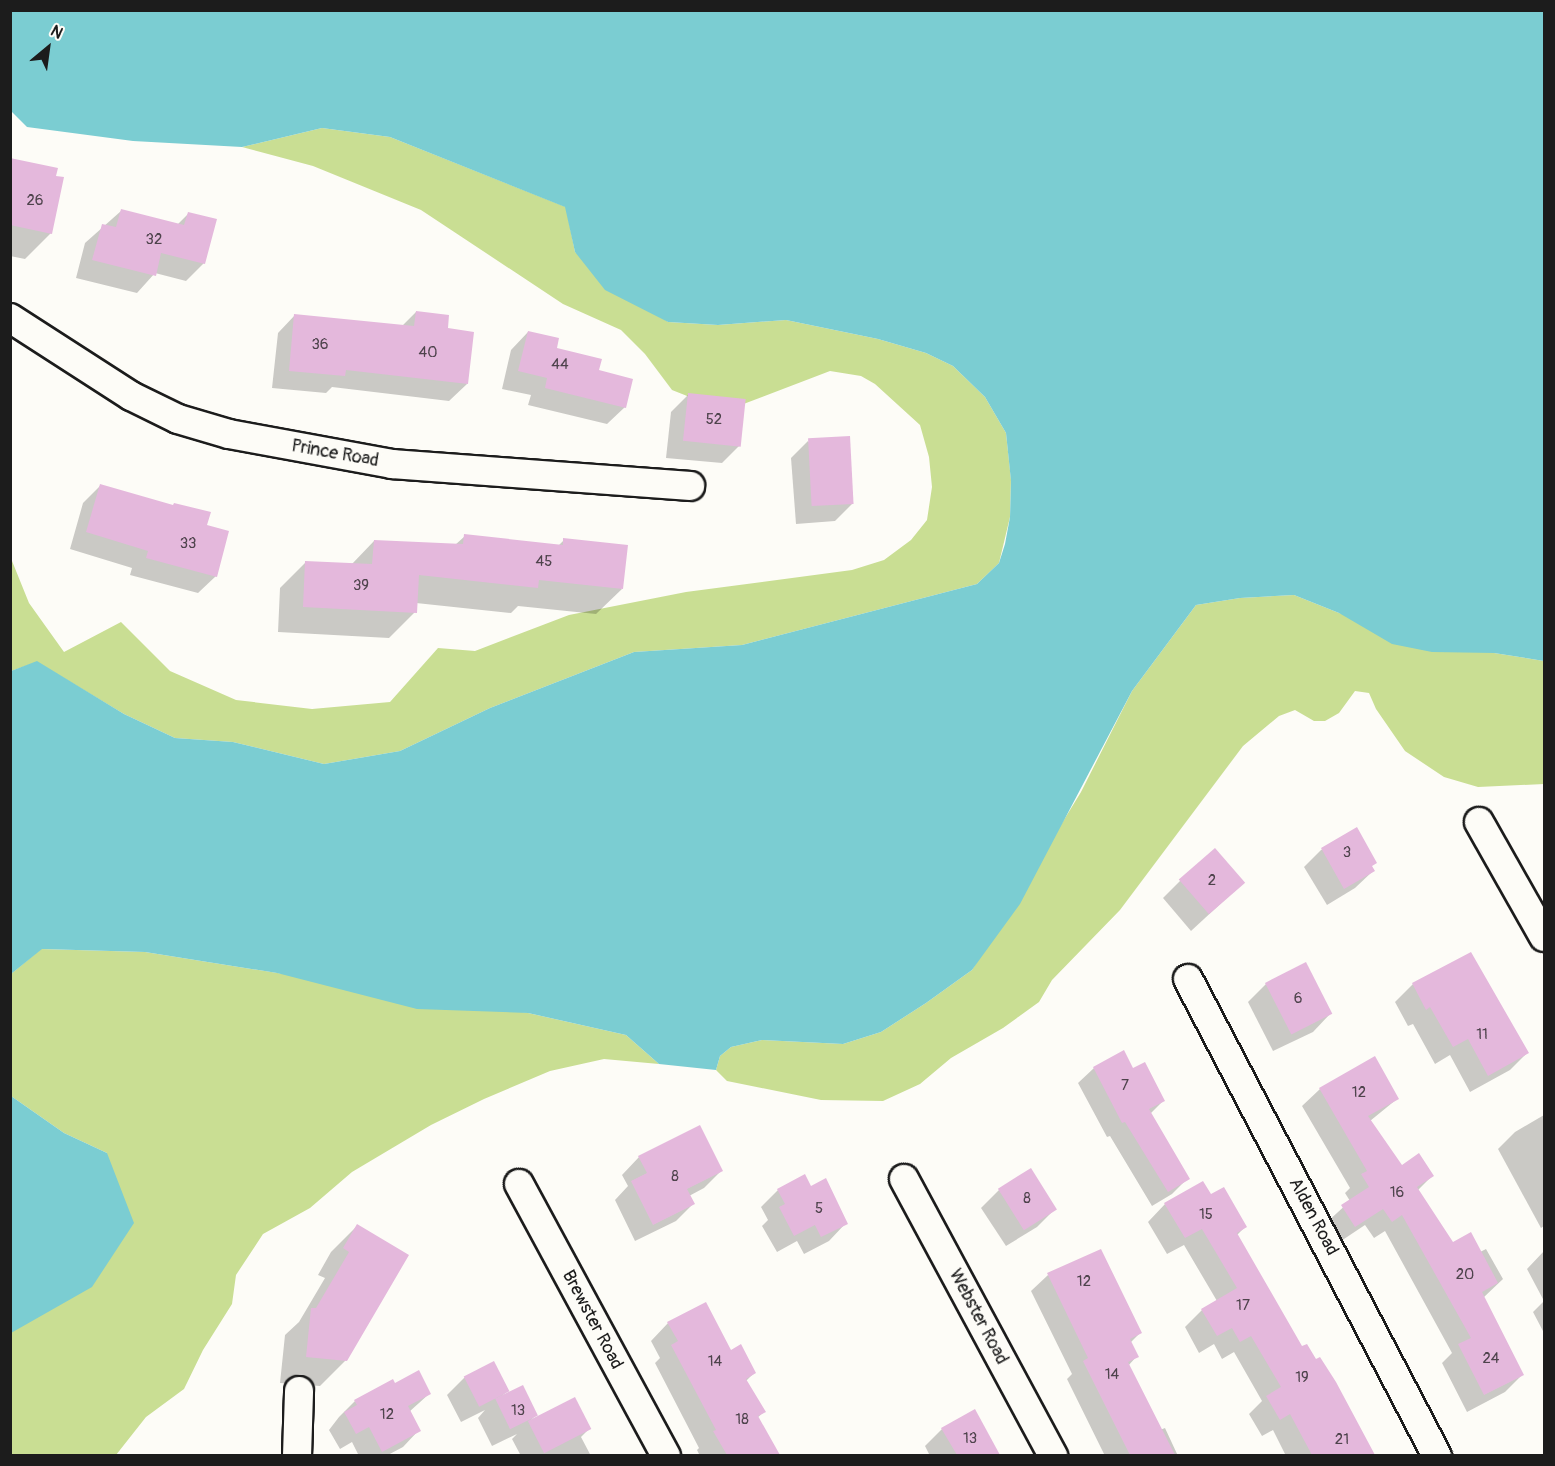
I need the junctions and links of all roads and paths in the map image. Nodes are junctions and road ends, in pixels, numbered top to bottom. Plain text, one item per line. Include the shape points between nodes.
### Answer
1 (10, 318) edge
2 (690, 486) dead end
3 (1479, 822) dead end
4 (1545, 937) edge
5 (1188, 979) dead end
6 (904, 1179) dead end
7 (519, 1184) dead end
8 (299, 1391) dead end
9 (297, 1455) edge
10 (666, 1455) edge
11 (1053, 1455) edge
12 (1437, 1455) edge

1 - 2 street, Prince Road via 132,396 178,419 230,434 392,464
3 - 4 street
5 - 12 street, Alden Road
6 - 11 street, Webster Road
7 - 10 street, Brewster Road
8 - 9 street

